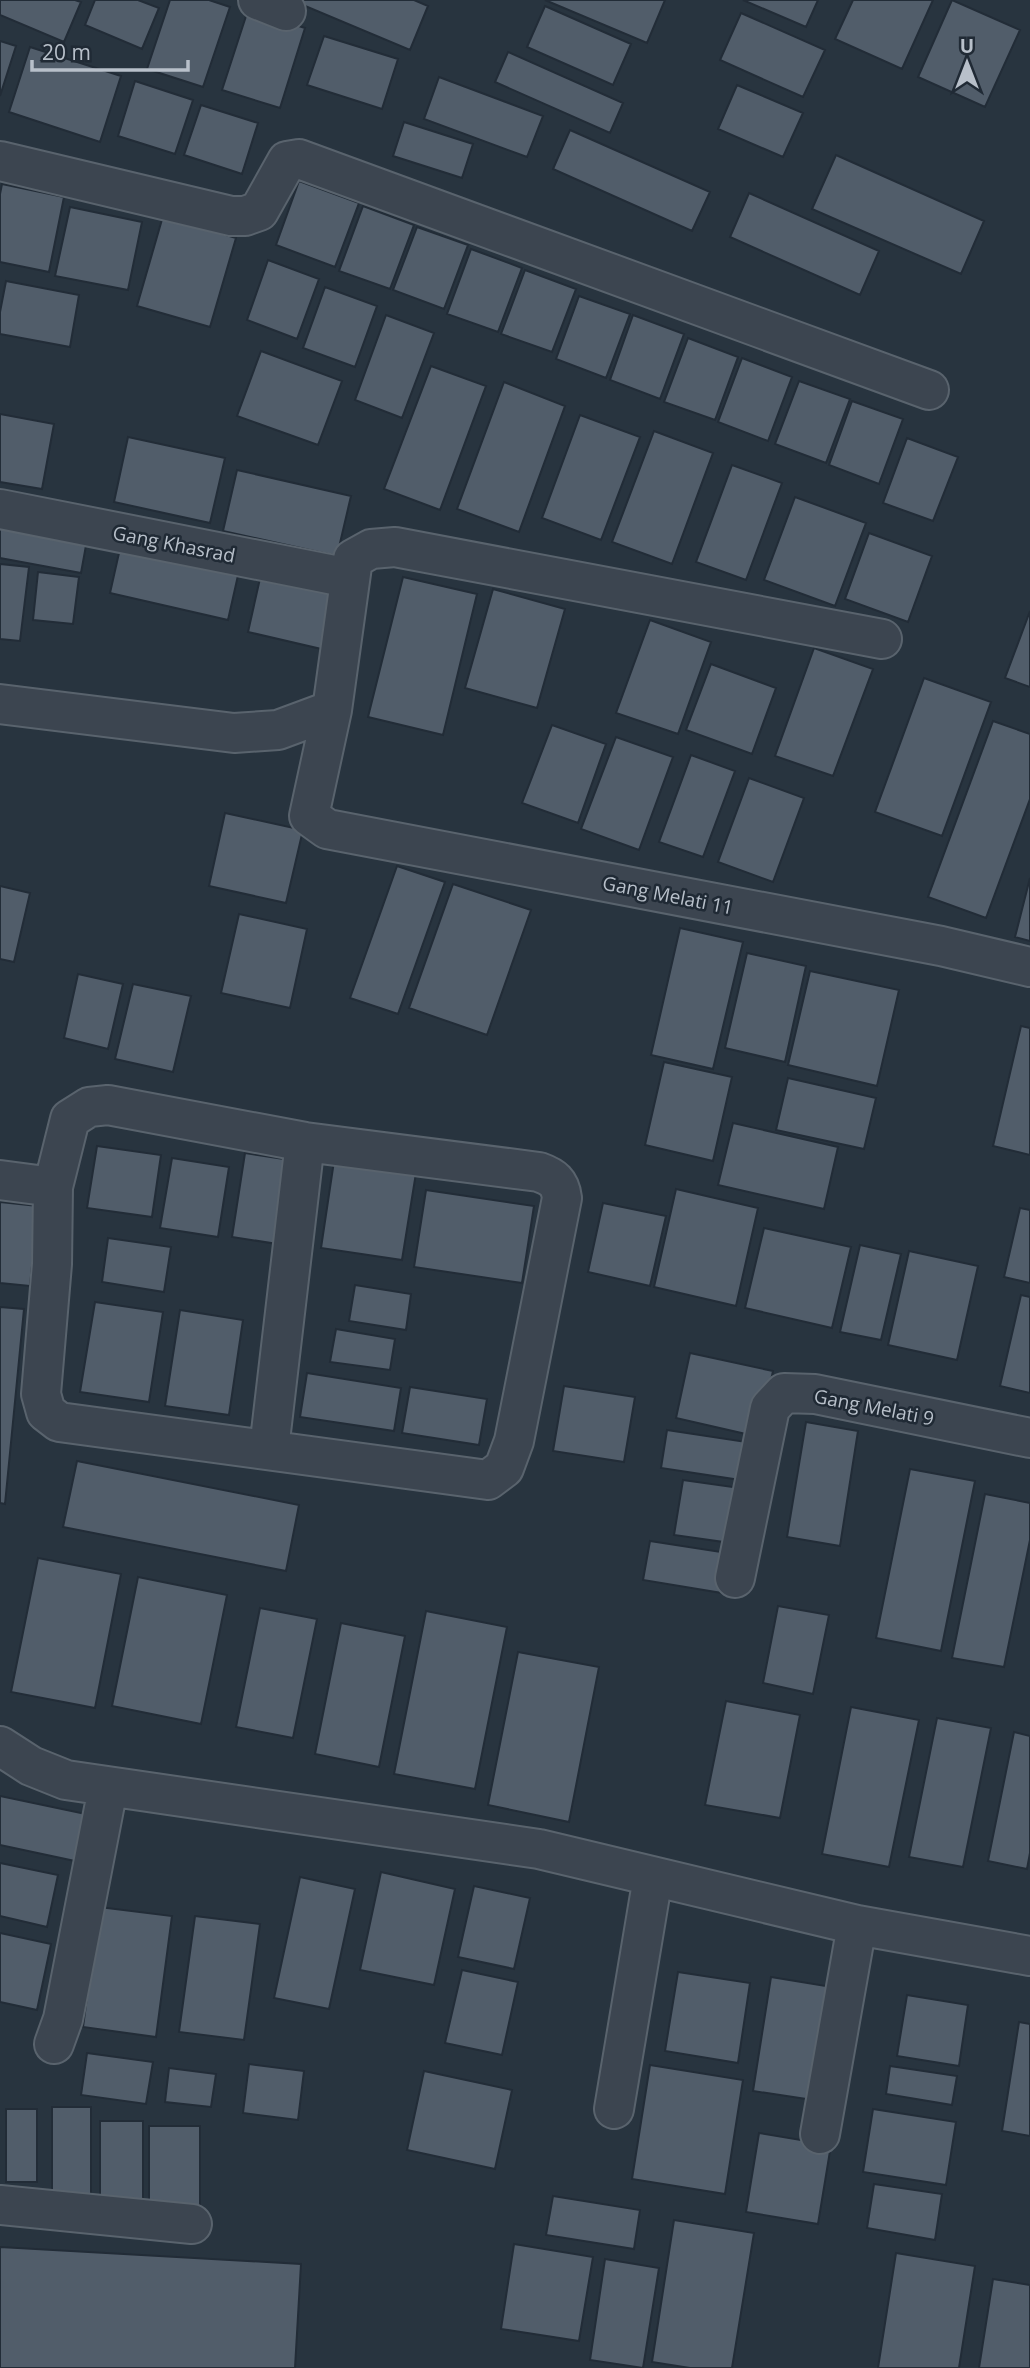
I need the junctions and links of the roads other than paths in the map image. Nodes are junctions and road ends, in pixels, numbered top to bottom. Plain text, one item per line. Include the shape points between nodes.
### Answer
1 (0, 161) edge
2 (929, 390) dead end
3 (0, 509) edge
4 (349, 578) junction
5 (882, 639) dead end
6 (0, 704) edge
7 (332, 710) junction
8 (1030, 967) edge
9 (304, 1142) junction
10 (0, 1181) edge
11 (53, 1187) junction
12 (1030, 1438) edge
13 (269, 1450) junction
14 (735, 1578) dead end
15 (0, 1746) edge
16 (108, 1788) junction
17 (653, 1877) junction
18 (858, 1925) junction
19 (1030, 1956) edge
20 (54, 2044) dead end
21 (614, 2109) dead end
22 (820, 2134) dead end
23 (0, 2205) edge
24 (192, 2224) dead end

1 - 2 street via 231,216 259,211 287,160 309,161
3 - 4 street, Gang Khasrad
4 - 5 street via 353,559 371,549 395,547
4 - 7 street
6 - 7 street via 234,733 278,730
7 - 8 street, Gang Melati 11 via 309,816 327,830 941,946
9 - 11 street via 108,1105 89,1107 71,1119
9 - 13 street
9 - 13 street via 539,1172 558,1182 562,1198 514,1441 504,1468 488,1480
10 - 11 street
11 - 13 street via 41,1394 46,1412 59,1422
12 - 14 street, Gang Melati 9 via 815,1394 784,1393 770,1408
15 - 16 street via 31,1766 66,1780
16 - 17 street via 539,1849
16 - 20 street via 63,2019
17 - 18 street
17 - 21 street
18 - 19 street
18 - 22 street
23 - 24 street

